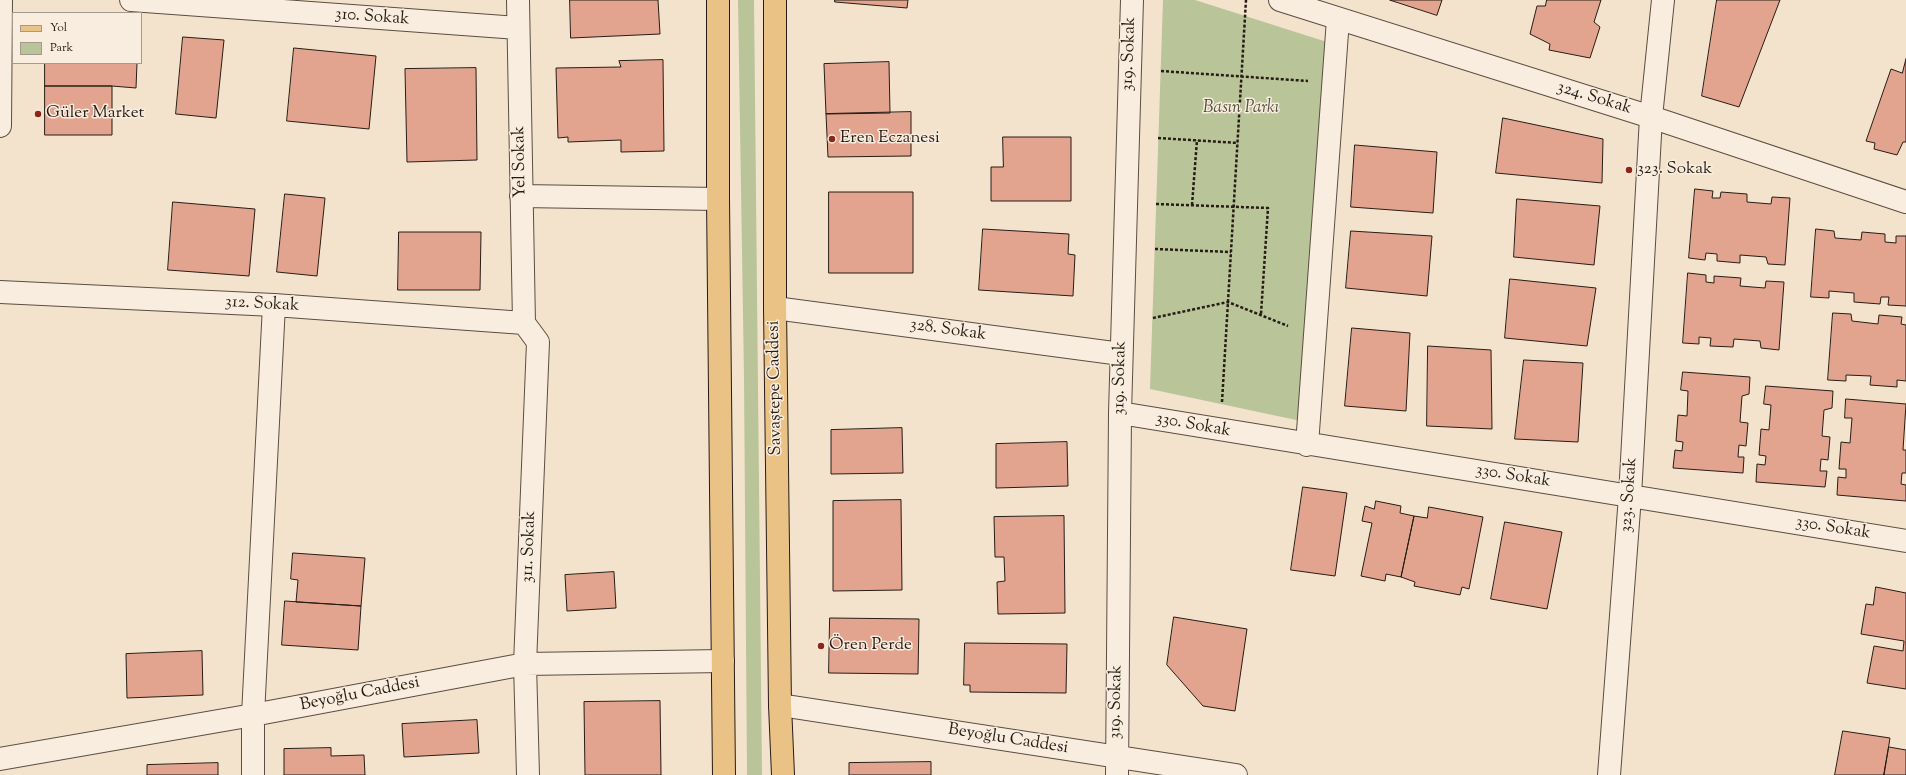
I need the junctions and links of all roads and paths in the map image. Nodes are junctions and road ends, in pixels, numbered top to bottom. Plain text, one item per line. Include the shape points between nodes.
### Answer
1 (1, 0) edge
2 (131, 0) edge
3 (518, 0) edge
4 (718, 0) edge
5 (775, 0) edge
6 (1132, 0) edge
7 (1246, 0) edge
8 (1280, 0) edge
9 (1663, 0) edge
10 (1338, 18) junction
11 (518, 28) junction
12 (1161, 71) dead end
13 (1242, 76) junction
14 (1309, 81) dead end
15 (1651, 117) junction
16 (0, 126) edge
17 (1158, 138) dead end
18 (1197, 140) junction
19 (1238, 142) junction
20 (521, 196) junction
21 (718, 199) junction
22 (1906, 202) edge
23 (1156, 204) dead end
24 (1192, 205) junction
25 (1234, 208) junction
26 (1155, 248) dead end
27 (1231, 252) junction
28 (0, 292) edge
29 (1228, 302) junction
30 (274, 305) junction
31 (775, 308) junction
32 (1260, 314) junction
33 (1153, 318) dead end
34 (524, 323) junction
35 (1293, 328) dead end
36 (1121, 354) junction
37 (1120, 413) junction
38 (1221, 431) junction
39 (1307, 444) junction
40 (1630, 496) junction
41 (1906, 541) edge
42 (722, 661) junction
43 (525, 664) junction
44 (780, 705) junction
45 (253, 715) junction
46 (0, 759) edge
47 (1117, 766) edge
48 (253, 775) edge
49 (528, 775) edge
50 (724, 775) edge
51 (783, 775) edge
52 (1236, 775) edge
53 (1608, 775) edge

1 - 16 street
2 - 11 street, 310. Sokak
3 - 11 street, Yel Sokak
4 - 21 main road
5 - 31 main road, Savaştepe Caddesi
6 - 36 street, 319. Sokak
7 - 13 path
8 - 10 street, 324. Sokak
9 - 15 street, 323. Sokak
10 - 15 street, 324. Sokak
10 - 39 street
11 - 20 street, Yel Sokak
12 - 13 path
13 - 14 path
13 - 19 path
15 - 22 street, 324. Sokak
15 - 40 street, 323. Sokak
17 - 18 path
18 - 19 path
18 - 24 path
19 - 25 path
20 - 21 street
20 - 34 street, Yel Sokak
21 - 42 main road
23 - 24 path
24 - 25 path
25 - 27 path
25 - 32 path via 1268,208
26 - 27 path
27 - 29 path
28 - 30 street, 312. Sokak
29 - 32 path
29 - 33 path
29 - 38 path
30 - 34 street, 312. Sokak
30 - 45 street
31 - 36 street, 328. Sokak
31 - 44 main road, Savaştepe Caddesi
32 - 35 path
34 - 43 street, 311. Sokak via 538,342
36 - 37 street, 319. Sokak
37 - 38 street, 330. Sokak
37 - 47 street, 319. Sokak
38 - 39 street, 330. Sokak
39 - 40 street, 330. Sokak
40 - 41 street, 330. Sokak
40 - 53 street, 323. Sokak
42 - 43 street, Beyoğlu Caddesi
42 - 50 main road
43 - 45 street, Beyoğlu Caddesi
43 - 49 street, 311. Sokak
44 - 47 street, Beyoğlu Caddesi
44 - 51 main road, Savaştepe Caddesi
45 - 46 street, Beyoğlu Caddesi
45 - 48 street
47 - 52 street, Beyoğlu Caddesi

